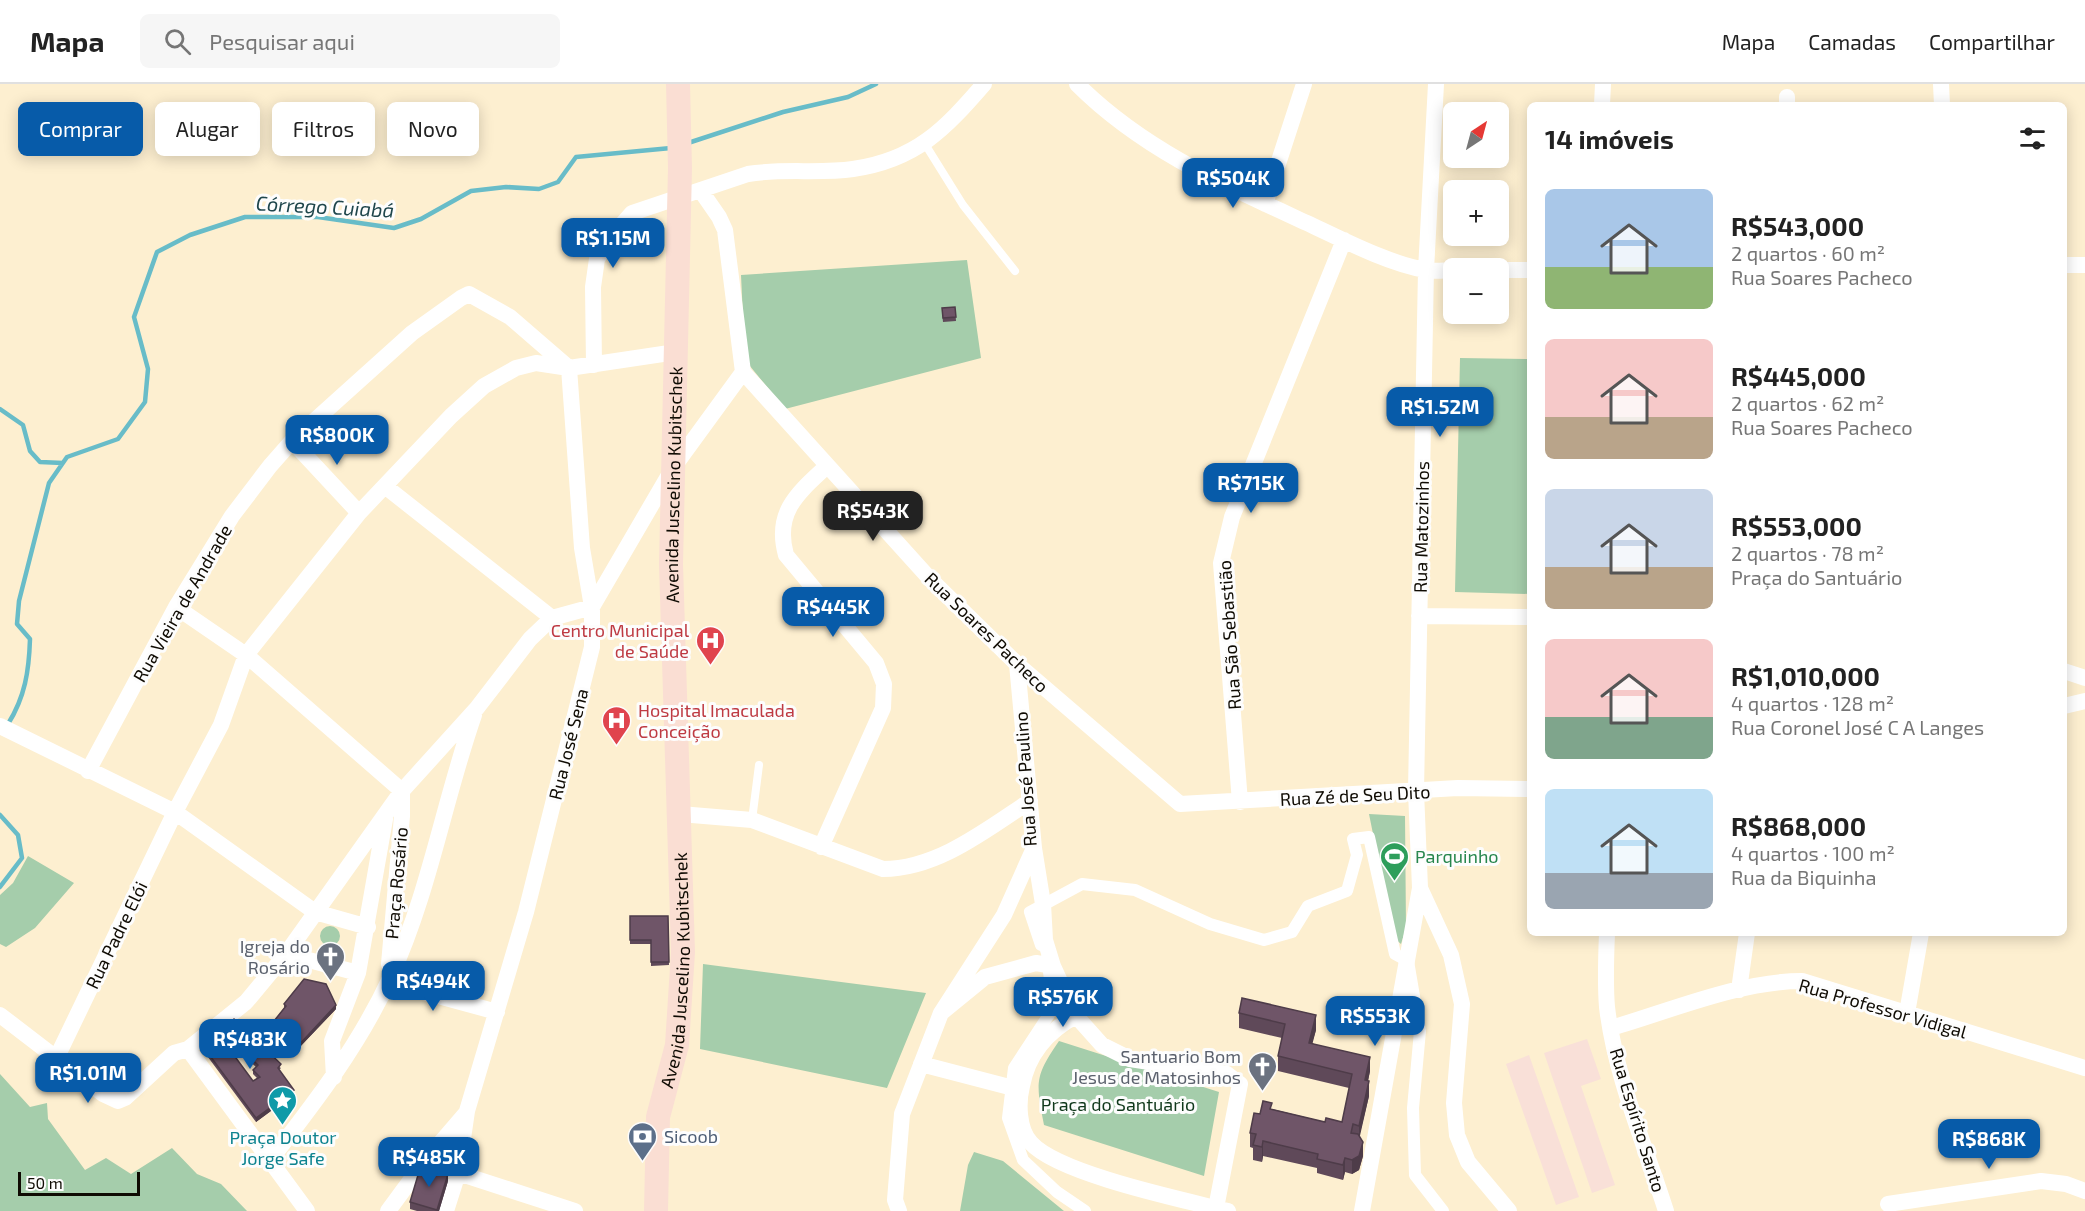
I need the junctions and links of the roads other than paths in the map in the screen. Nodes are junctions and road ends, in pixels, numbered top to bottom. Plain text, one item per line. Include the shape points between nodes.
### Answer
1 (984, 84) edge
2 (1077, 84) edge
3 (1304, 84) edge
4 (1436, 84) edge
5 (1603, 84) edge
6 (1941, 84) edge
7 (680, 96) edge
8 (1602, 102) edge
9 (1942, 102) edge
10 (925, 144) junction
11 (690, 194) junction
12 (1264, 204) junction
13 (1344, 240) junction
14 (2067, 265) edge
15 (2085, 265) edge
16 (1426, 270) junction
17 (1443, 270) edge
18 (1509, 270) edge
19 (1527, 270) edge
20 (1015, 271) dead end
21 (676, 352) junction
22 (594, 365) junction
23 (569, 368) junction
24 (743, 372) junction
25 (292, 441) junction
26 (826, 467) junction
27 (673, 468) junction
28 (386, 487) junction
29 (358, 513) junction
30 (176, 607) junction
31 (592, 607) junction
32 (1419, 616) junction
33 (1527, 617) edge
34 (552, 618) junction
35 (246, 655) junction
36 (1017, 664) junction
37 (2067, 672) edge
38 (2085, 678) edge
39 (2085, 701) edge
40 (2067, 705) edge
41 (477, 708) junction
42 (7, 730) edge
43 (759, 765) dead end
44 (88, 771) junction
45 (1527, 789) edge
46 (402, 791) junction
47 (1416, 791) junction
48 (1030, 801) junction
49 (1240, 801) junction
50 (1180, 804) joint
51 (175, 812) junction
52 (680, 814) junction
53 (385, 815) junction
54 (752, 820) junction
55 (821, 847) junction
56 (1034, 848) junction
57 (1420, 888) junction
58 (1043, 904) junction
59 (315, 912) junction
60 (368, 927) junction
61 (1607, 936) edge
62 (1747, 936) edge
63 (1920, 936) edge
64 (286, 954) junction
65 (1408, 961) junction
66 (1050, 966) junction
67 (358, 973) junction
68 (392, 975) junction
69 (1739, 990) junction
70 (497, 1012) junction
71 (941, 1013) junction
72 (1907, 1013) junction
73 (0, 1015) edge
74 (1076, 1016) junction
75 (1611, 1028) junction
76 (188, 1049) junction
77 (56, 1059) junction
78 (921, 1064) junction
79 (2085, 1068) edge
80 (334, 1077) junction
81 (1016, 1089) junction
82 (467, 1112) junction
83 (271, 1160) junction
84 (424, 1162) junction
85 (458, 1173) junction
86 (2085, 1191) edge
87 (1888, 1204) dead end
88 (1222, 1209) edge
89 (307, 1211) edge
90 (388, 1211) edge
91 (446, 1211) edge
92 (575, 1211) edge
93 (656, 1211) edge
94 (899, 1211) edge
95 (1085, 1211) edge
96 (1362, 1211) edge
97 (1443, 1211) edge
98 (1509, 1211) edge
99 (1666, 1211) edge

1 - 10 street
2 - 12 street via 1103,110 1149,143 1207,178
3 - 12 street
4 - 16 street, Rua Matozinhos
5 - 8 street
6 - 9 street
7 - 11 main road, Avenida Juscelino Kubitschek via 680,168
10 - 11 street via 893,159 853,169 767,171
10 - 20 lane via 963,205
11 - 21 main road, Avenida Juscelino Kubitschek
11 - 22 street via 632,213 597,259 593,287
11 - 24 street via 719,217 725,230
12 - 13 street
13 - 16 street
13 - 49 street, Rua São Sebastião via 1232,517 1221,563
14 - 15 street
16 - 17 street
16 - 32 street, Rua Matozinhos
18 - 19 street
21 - 22 street, Rua Padre Elói
21 - 27 main road, Avenida Juscelino Kubitschek
22 - 23 street, Rua Padre Elói
23 - 25 street, Rua Vieira de Andrade via 510,317 470,294 412,333
23 - 28 street, Rua Padre Elói via 536,363 516,368 484,386
23 - 31 street, Rua José Sena via 582,548
24 - 26 street, Rua Soares Pacheco
24 - 27 street
25 - 29 street
25 - 30 street, Rua Vieira de Andrade via 232,516
26 - 36 street, Rua Soares Pacheco via 930,579
26 - 55 street via 795,496 781,538 786,555 876,663 884,684 883,708
27 - 31 street
27 - 52 main road, Avenida Juscelino Kubitschek via 671,564
28 - 29 street, Rua Padre Elói
28 - 34 street
29 - 35 street, Rua Padre Elói
30 - 35 street
30 - 44 street, Rua Vieira de Andrade
31 - 34 street
31 - 70 street, Rua José Sena via 592,647
32 - 33 street
32 - 47 street, Rua Matozinhos
34 - 41 street via 530,639
35 - 46 street
35 - 51 street, Rua Padre Elói via 221,725
36 - 48 street, Rua José Paulino
36 - 50 street, Rua Soares Pacheco
37 - 38 street
39 - 40 street
41 - 46 street
41 - 68 street via 423,888
42 - 44 street
43 - 54 lane
44 - 51 street
45 - 47 street, Rua Zé de Seu Dito
46 - 53 street
46 - 68 street, Praça Rosário via 389,964
47 - 49 street, Rua Zé de Seu Dito
47 - 57 street, Rua Matozinhos
48 - 55 street via 929,861 903,869 883,869
48 - 56 street, Rua José Paulino
49 - 50 street, Rua Zé de Seu Dito
51 - 59 street
51 - 77 street, Rua Padre Elói
52 - 54 street
52 - 93 main road, Avenida Juscelino Kubitschek via 683,952 677,1045 658,1117
53 - 59 street
53 - 60 street
54 - 55 street
56 - 58 street
56 - 71 street, Rua José Paulino via 1004,915
57 - 65 street
57 - 98 street via 1451,955 1462,1004 1454,1103 1457,1135 1468,1162
58 - 65 street via 1082,884 1135,890 1210,924 1264,940 1292,932 1308,906 1347,891 1357,855 1353,839 1369,837 1395,954
58 - 66 street
59 - 60 street
59 - 64 street
60 - 67 street
61 - 75 street, Rua Espírito Santo via 1606,986
62 - 69 street
63 - 72 street
64 - 67 street
64 - 76 street via 246,1002
65 - 96 street
65 - 97 street via 1420,1031 1413,1108 1415,1175
66 - 71 street via 1036,963 985,977
66 - 74 street
66 - 81 street via 1054,1007 1014,1068
67 - 80 street via 332,1041
68 - 70 street via 409,988
68 - 80 street via 364,1031
69 - 72 street, Rua Professor Vidigal via 1779,981 1802,981
69 - 75 street, Rua Professor Vidigal
70 - 82 street, Rua José Sena
71 - 78 street
72 - 79 street, Rua Professor Vidigal
73 - 77 street
74 - 81 street via 1055,1028 1037,1050
74 - 88 street via 1102,1045 1130,1059 1227,1074 1240,1084
75 - 99 street, Rua Espírito Santo
76 - 77 street via 174,1053 118,1101
76 - 83 street
78 - 81 street
78 - 94 street via 902,1114 895,1200
80 - 83 street
81 - 88 street via 1028,1141 1042,1154 1103,1178
81 - 95 street via 1008,1118 1023,1160 1057,1192
82 - 84 street
82 - 85 street, Rua José Sena
83 - 89 street
84 - 85 street
84 - 90 street
85 - 91 street, Rua José Sena
85 - 92 street
86 - 87 street via 2041,1181

